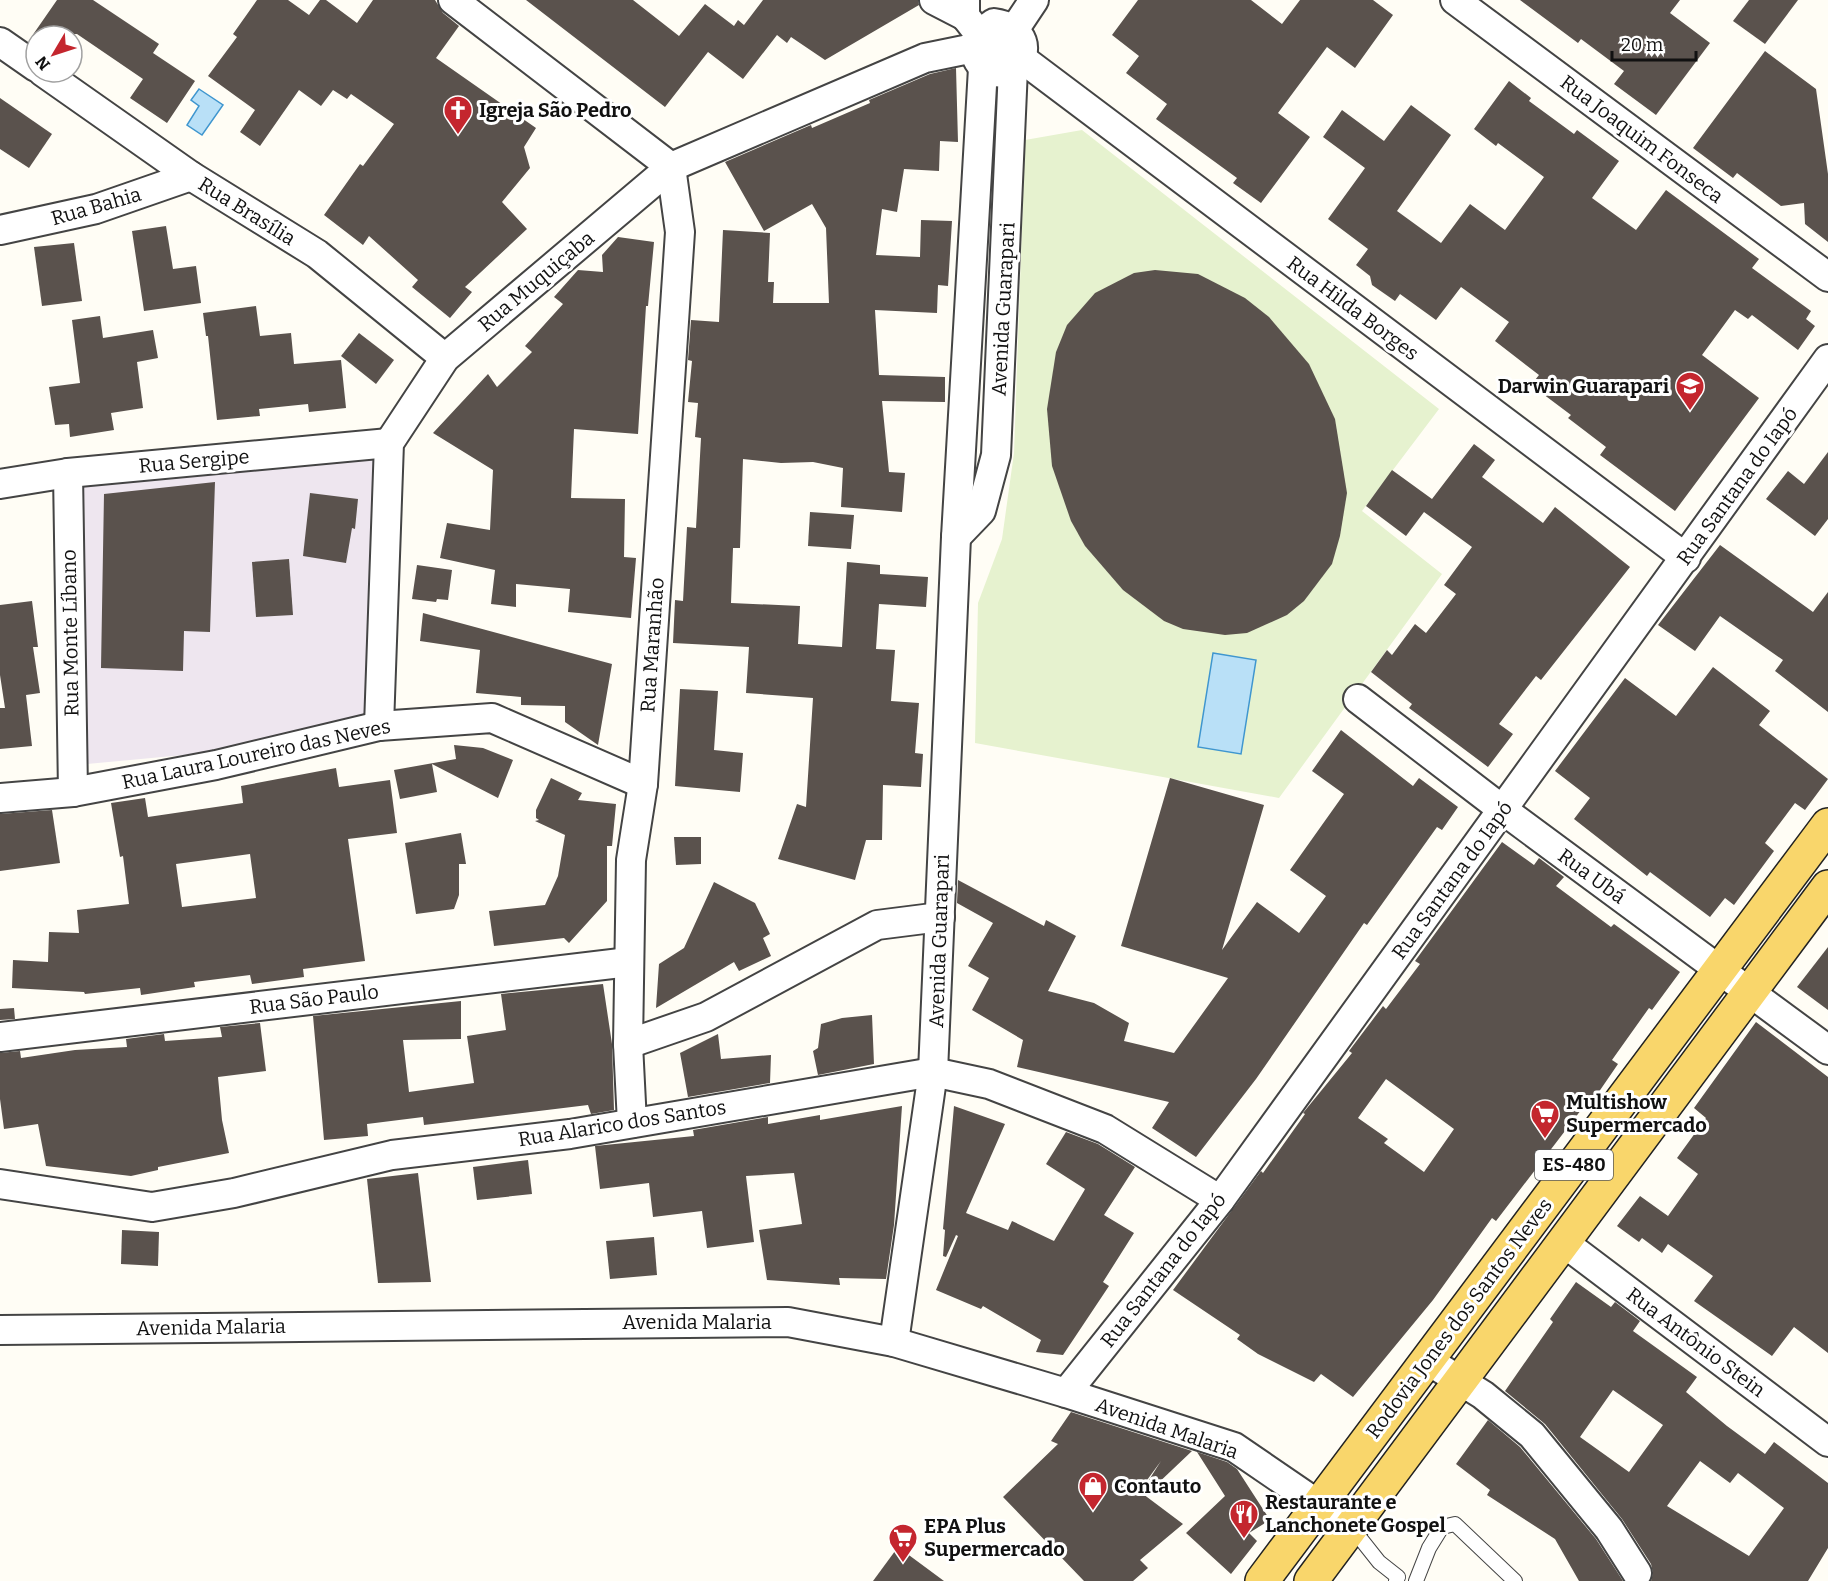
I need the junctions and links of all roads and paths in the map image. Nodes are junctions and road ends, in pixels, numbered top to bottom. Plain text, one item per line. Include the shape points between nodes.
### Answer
1 (453, 0) edge
2 (934, 0) edge
3 (1034, 0) edge
4 (1455, 0) edge
5 (1014, 30) junction
6 (973, 33) edge
7 (0, 42) edge
8 (24, 59) edge
9 (1017, 63) junction
10 (60, 84) edge
11 (671, 167) junction
12 (191, 176) junction
13 (0, 230) edge
14 (1828, 277) edge
15 (445, 358) junction
16 (1828, 359) edge
17 (389, 443) junction
18 (68, 473) junction
19 (0, 484) edge
20 (956, 537) junction
21 (1686, 558) junction
22 (1358, 699) dead end
23 (379, 726) junction
24 (643, 783) junction
25 (73, 792) junction
26 (0, 798) edge
27 (1503, 810) junction
28 (1828, 825) edge
29 (1828, 887) edge
30 (940, 917) junction
31 (629, 962) junction
32 (1721, 970) junction
33 (1749, 992) junction
34 (0, 1037) edge
35 (628, 1044) junction
36 (1828, 1050) edge
37 (933, 1072) junction
38 (632, 1123) junction
39 (0, 1184) edge
40 (1220, 1200) junction
41 (1563, 1242) junction
42 (0, 1330) edge
43 (894, 1342) junction
44 (1427, 1360) junction
45 (1459, 1382) junction
46 (1066, 1393) junction
47 (1828, 1442) edge
48 (1318, 1506) junction
49 (1351, 1527) junction
50 (1637, 1573) dead end
51 (1400, 1580) edge
52 (1262, 1581) edge
53 (1311, 1581) edge
54 (1416, 1581) edge
55 (1515, 1581) edge

1 - 11 street
2 - 6 street
3 - 5 street
4 - 14 street, Rua Joaquim Fonseca
5 - 6 street via 1010,25 994,23
5 - 9 street, Avenida Guarapari via 1021,36 1023,52
6 - 9 street via 995,73
6 - 11 street, Rua Muquiçaba via 925,58
6 - 20 street, Avenida Guarapari
7 - 8 street
9 - 20 street, Avenida Guarapari via 996,455 981,511
9 - 21 street, Rua Hilda Borges
10 - 12 street, Rua Brasília
11 - 15 street, Rua Muquiçaba
11 - 24 street, Rua Maranhão via 680,232
12 - 13 street, Rua Bahia via 96,209
12 - 15 street, Rua Brasília via 317,254
15 - 17 street, Rua Muquiçaba
16 - 21 street, Rua Santana do Iapó
17 - 18 street, Rua Sergipe
17 - 23 street
18 - 19 street, Rua Sergipe
18 - 25 street, Rua Monte Líbano
20 - 30 street, Avenida Guarapari
21 - 27 street, Rua Santana do Iapó
22 - 27 street, Rua Ubá
23 - 24 street, Rua Laura Loureiro das Neves via 492,718
23 - 25 street, Rua Laura Loureiro das Neves via 216,765
24 - 31 street, Rua Maranhão via 631,860
25 - 26 street, Rua Laura Loureiro das Neves
27 - 32 street, Rua Ubá
27 - 40 street, Rua Santana do Iapó
28 - 32 main road, Rodovia Jones dos Santos Neves / ES-480
29 - 33 main road, Rodovia Jones dos Santos Neves / ES-480
30 - 35 street via 878,925 706,1017
30 - 37 street, Avenida Guarapari
31 - 34 street, Rua São Paulo
31 - 35 street, Rua Maranhão
32 - 33 street, Rua Ubá
32 - 44 main road, Rodovia Jones dos Santos Neves / ES-480
33 - 36 street, Rua Ubá
33 - 41 main road, Rodovia Jones dos Santos Neves / ES-480
35 - 38 street, Rua Maranhão
37 - 38 street, Rua Alarico dos Santos
37 - 40 street, Rua Alarico dos Santos via 989,1084 1105,1129
37 - 43 street, Avenida Guarapari
38 - 39 street, Rua Alarico dos Santos via 392,1155 234,1193 152,1207
40 - 46 street, Rua Santana do Iapó
41 - 45 main road, Rodovia Jones dos Santos Neves / ES-480
41 - 47 street, Rua Antônio Stein
42 - 43 street, Avenida Malaria via 788,1322
43 - 46 street, Avenida Malaria
44 - 45 street
44 - 48 main road, Rodovia Jones dos Santos Neves / ES-480
45 - 49 main road, Rodovia Jones dos Santos Neves / ES-480
45 - 50 street via 1483,1395 1532,1436 1609,1529
46 - 48 street, Avenida Malaria via 1234,1447
48 - 49 street, Avenida Malaria
48 - 52 main road, Rodovia Jones dos Santos Neves / ES-480
49 - 51 lane via 1379,1562
49 - 53 main road, Rodovia Jones dos Santos Neves / ES-480
54 - 55 lane via 1429,1548 1443,1527 1455,1524

